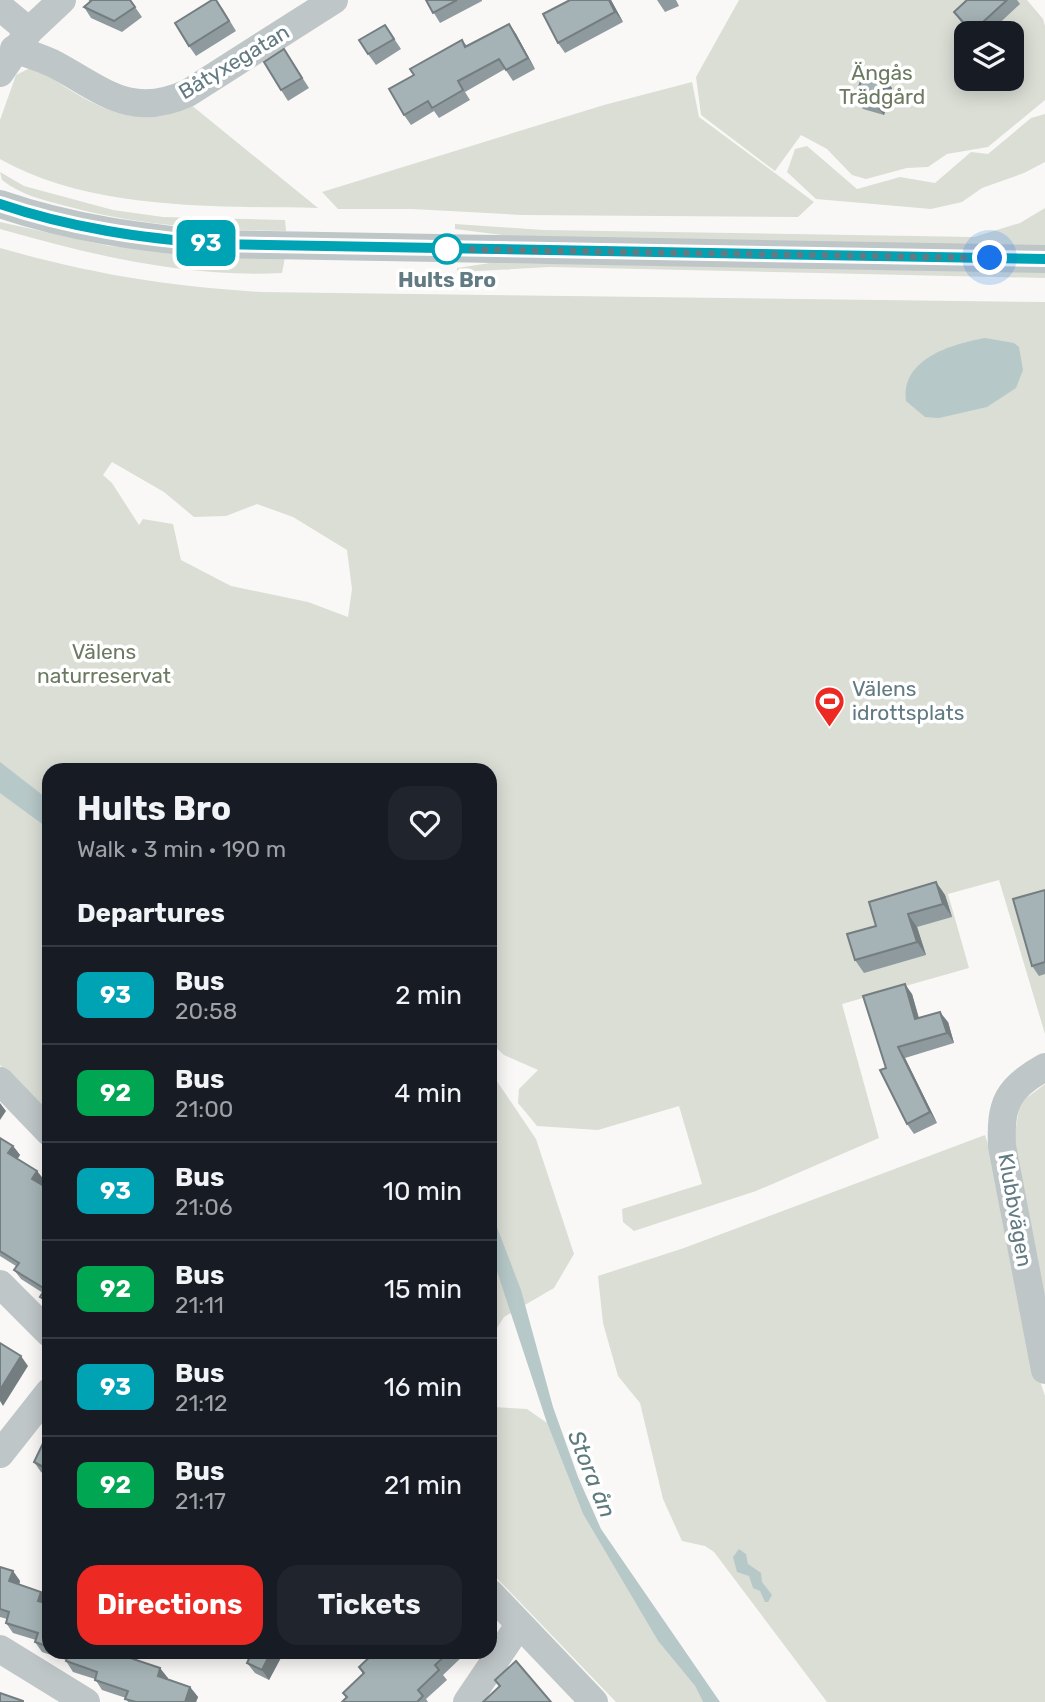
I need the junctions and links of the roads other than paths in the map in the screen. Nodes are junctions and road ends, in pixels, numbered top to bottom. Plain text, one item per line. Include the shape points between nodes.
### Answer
1 (62, 0) edge
2 (334, 0) edge
3 (0, 7) edge
4 (22, 40) junction
5 (0, 73) edge
6 (0, 204) edge
7 (1045, 259) edge
8 (1045, 1067) edge
9 (0, 1081) edge
10 (42, 1125) edge
11 (0, 1284) edge
12 (42, 1327) edge
13 (1045, 1370) edge
14 (42, 1401) edge
15 (0, 1454) edge
16 (497, 1601) edge
17 (519, 1625) junction
18 (0, 1649) edge
19 (497, 1658) edge
20 (496, 1659) edge
21 (86, 1702) edge
22 (467, 1702) edge
23 (594, 1702) edge

1 - 4 street
2 - 4 street, Båtyxegatan via 188,93 148,105 109,96
3 - 4 street, Båtyxegatan
4 - 5 street
6 - 7 street via 87,228 215,244
8 - 13 street, Klubbvägen via 1003,1104 1001,1126
9 - 10 street
11 - 12 street
14 - 15 street
16 - 17 street
17 - 19 street
17 - 23 street
18 - 21 street
20 - 22 street

